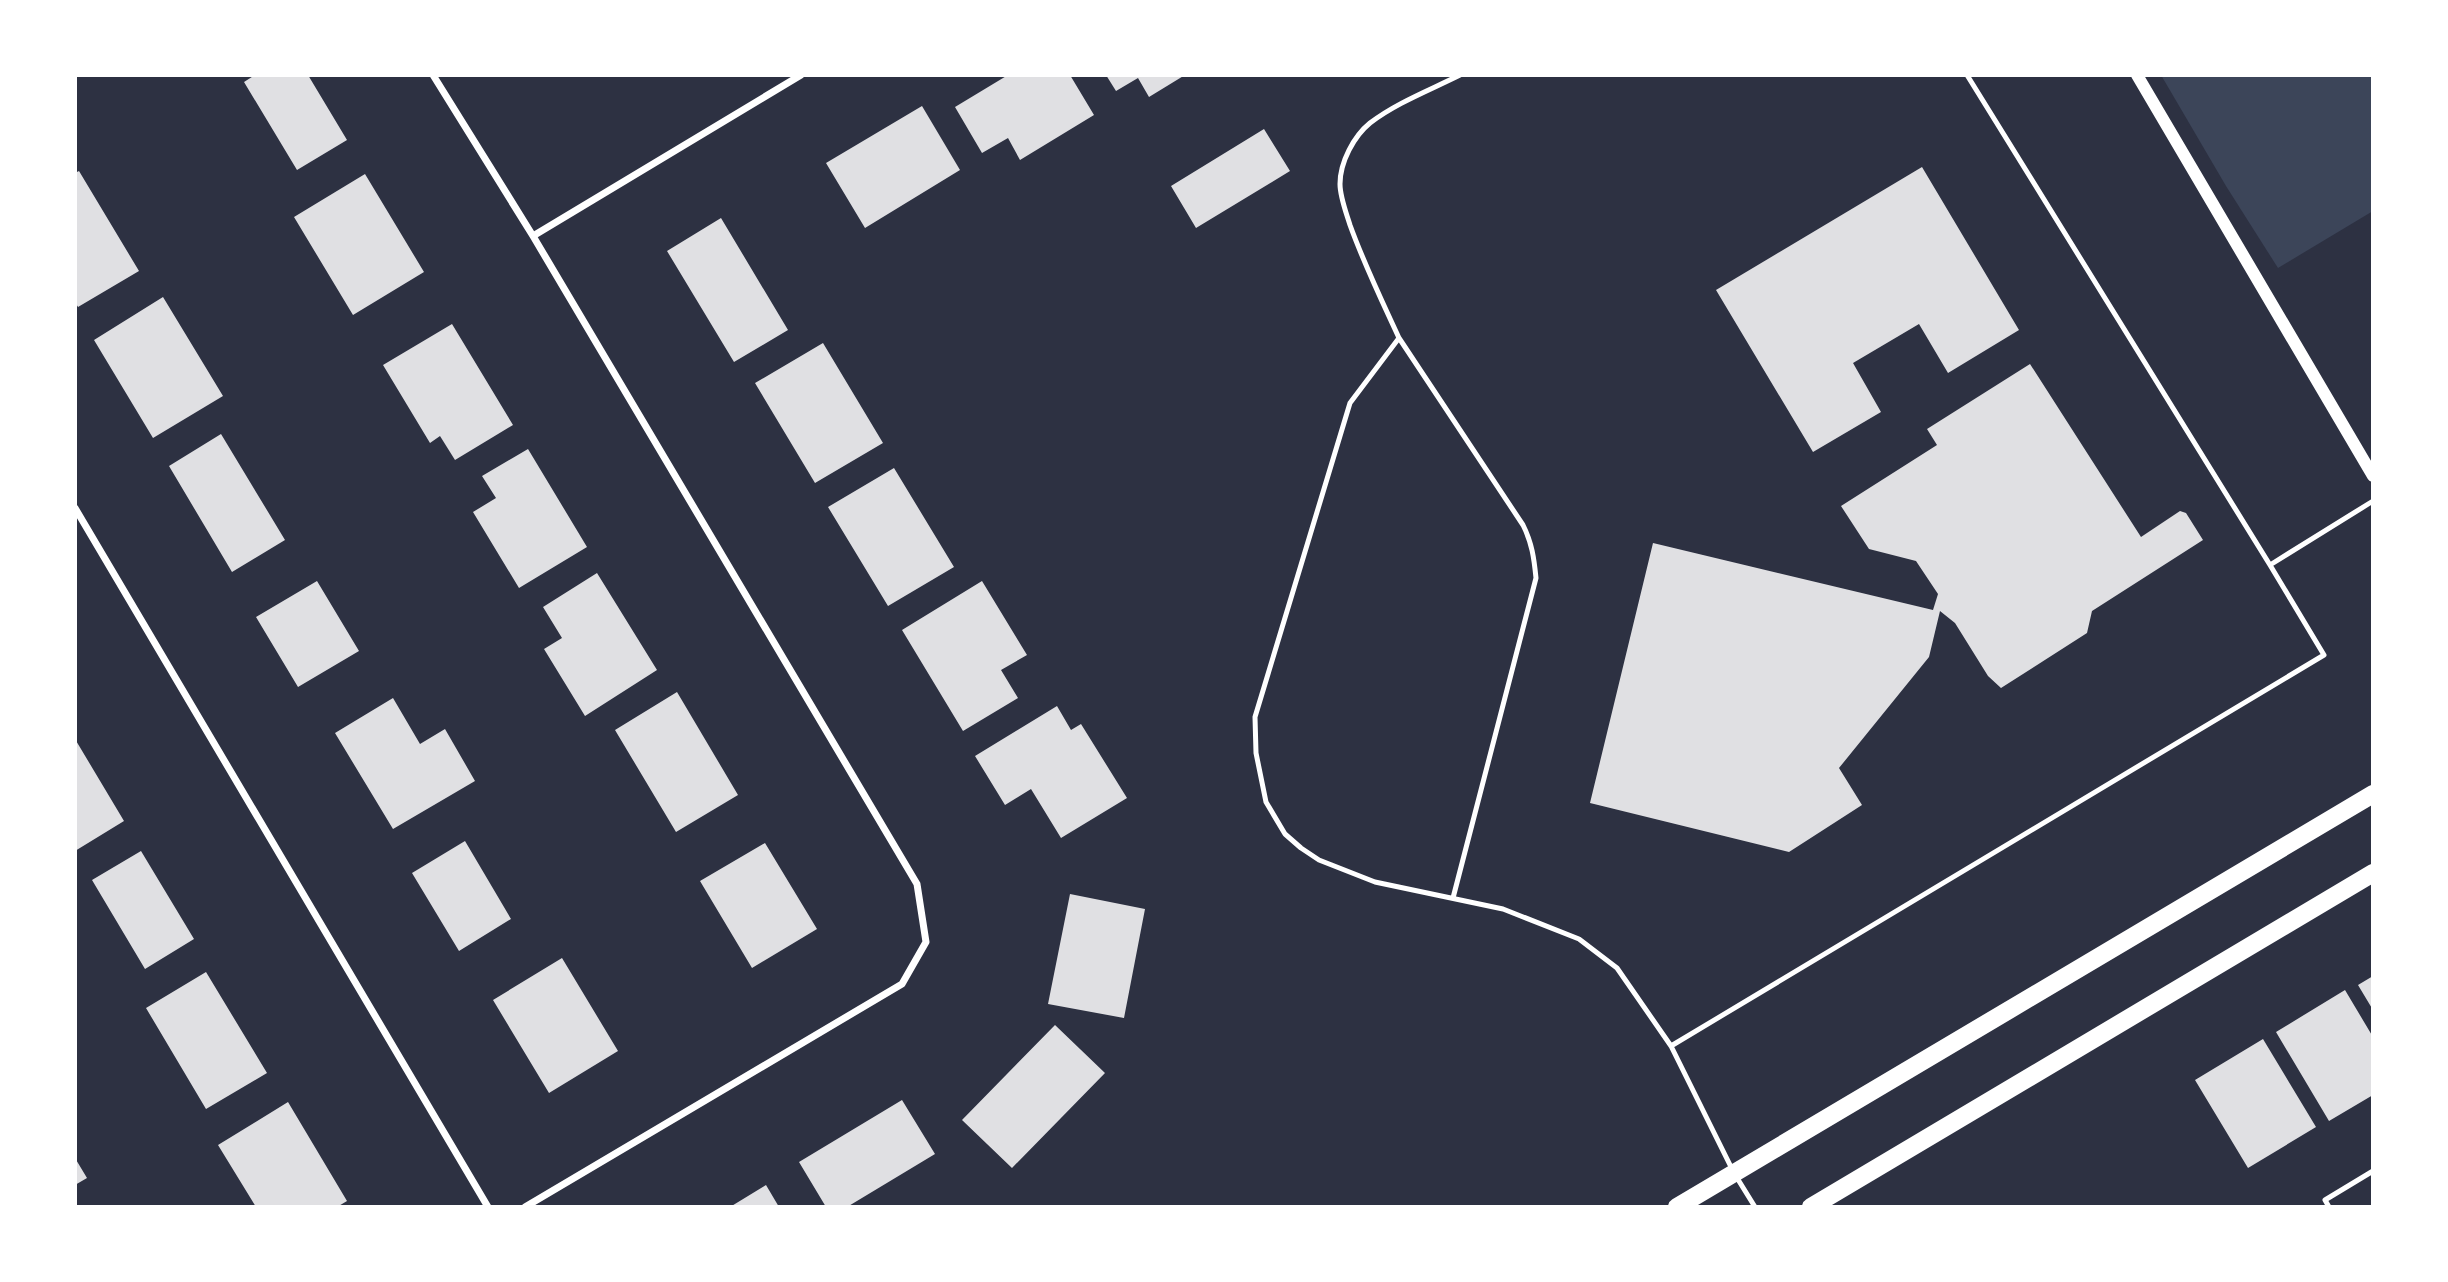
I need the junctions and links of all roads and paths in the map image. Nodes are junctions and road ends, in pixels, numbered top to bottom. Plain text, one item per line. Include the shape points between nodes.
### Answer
1 (433, 75) edge
2 (801, 75) edge
3 (1460, 75) edge
4 (1967, 75) edge
5 (2137, 75) edge
6 (533, 236) junction
7 (1399, 338) junction
8 (2373, 476) edge
9 (2373, 500) edge
10 (75, 508) edge
11 (2270, 565) junction
12 (2373, 793) edge
13 (2373, 873) edge
14 (1454, 898) junction
15 (1671, 1046) junction
16 (2373, 1171) edge
17 (1734, 1173) junction
18 (488, 1207) edge
19 (525, 1207) edge
20 (1677, 1207) edge
21 (1755, 1207) edge
22 (1811, 1207) edge
23 (2329, 1207) edge

1 - 6 street
2 - 6 street
3 - 7 lane via 1368,125 1352,145 1343,167 1340,184 1345,208
4 - 11 lane
5 - 8 street
6 - 19 street via 917,884 926,942 902,984
7 - 14 lane via 1523,525 1534,555 1535,578
7 - 14 lane via 1350,403 1255,717 1256,752 1266,802 1285,834 1301,848 1375,882
9 - 11 lane
10 - 18 street
11 - 15 lane via 2324,655
12 - 17 main road
13 - 22 main road
14 - 15 lane via 1503,909 1579,939 1617,968
15 - 17 lane
16 - 23 lane via 2325,1200
17 - 20 main road
17 - 21 lane

